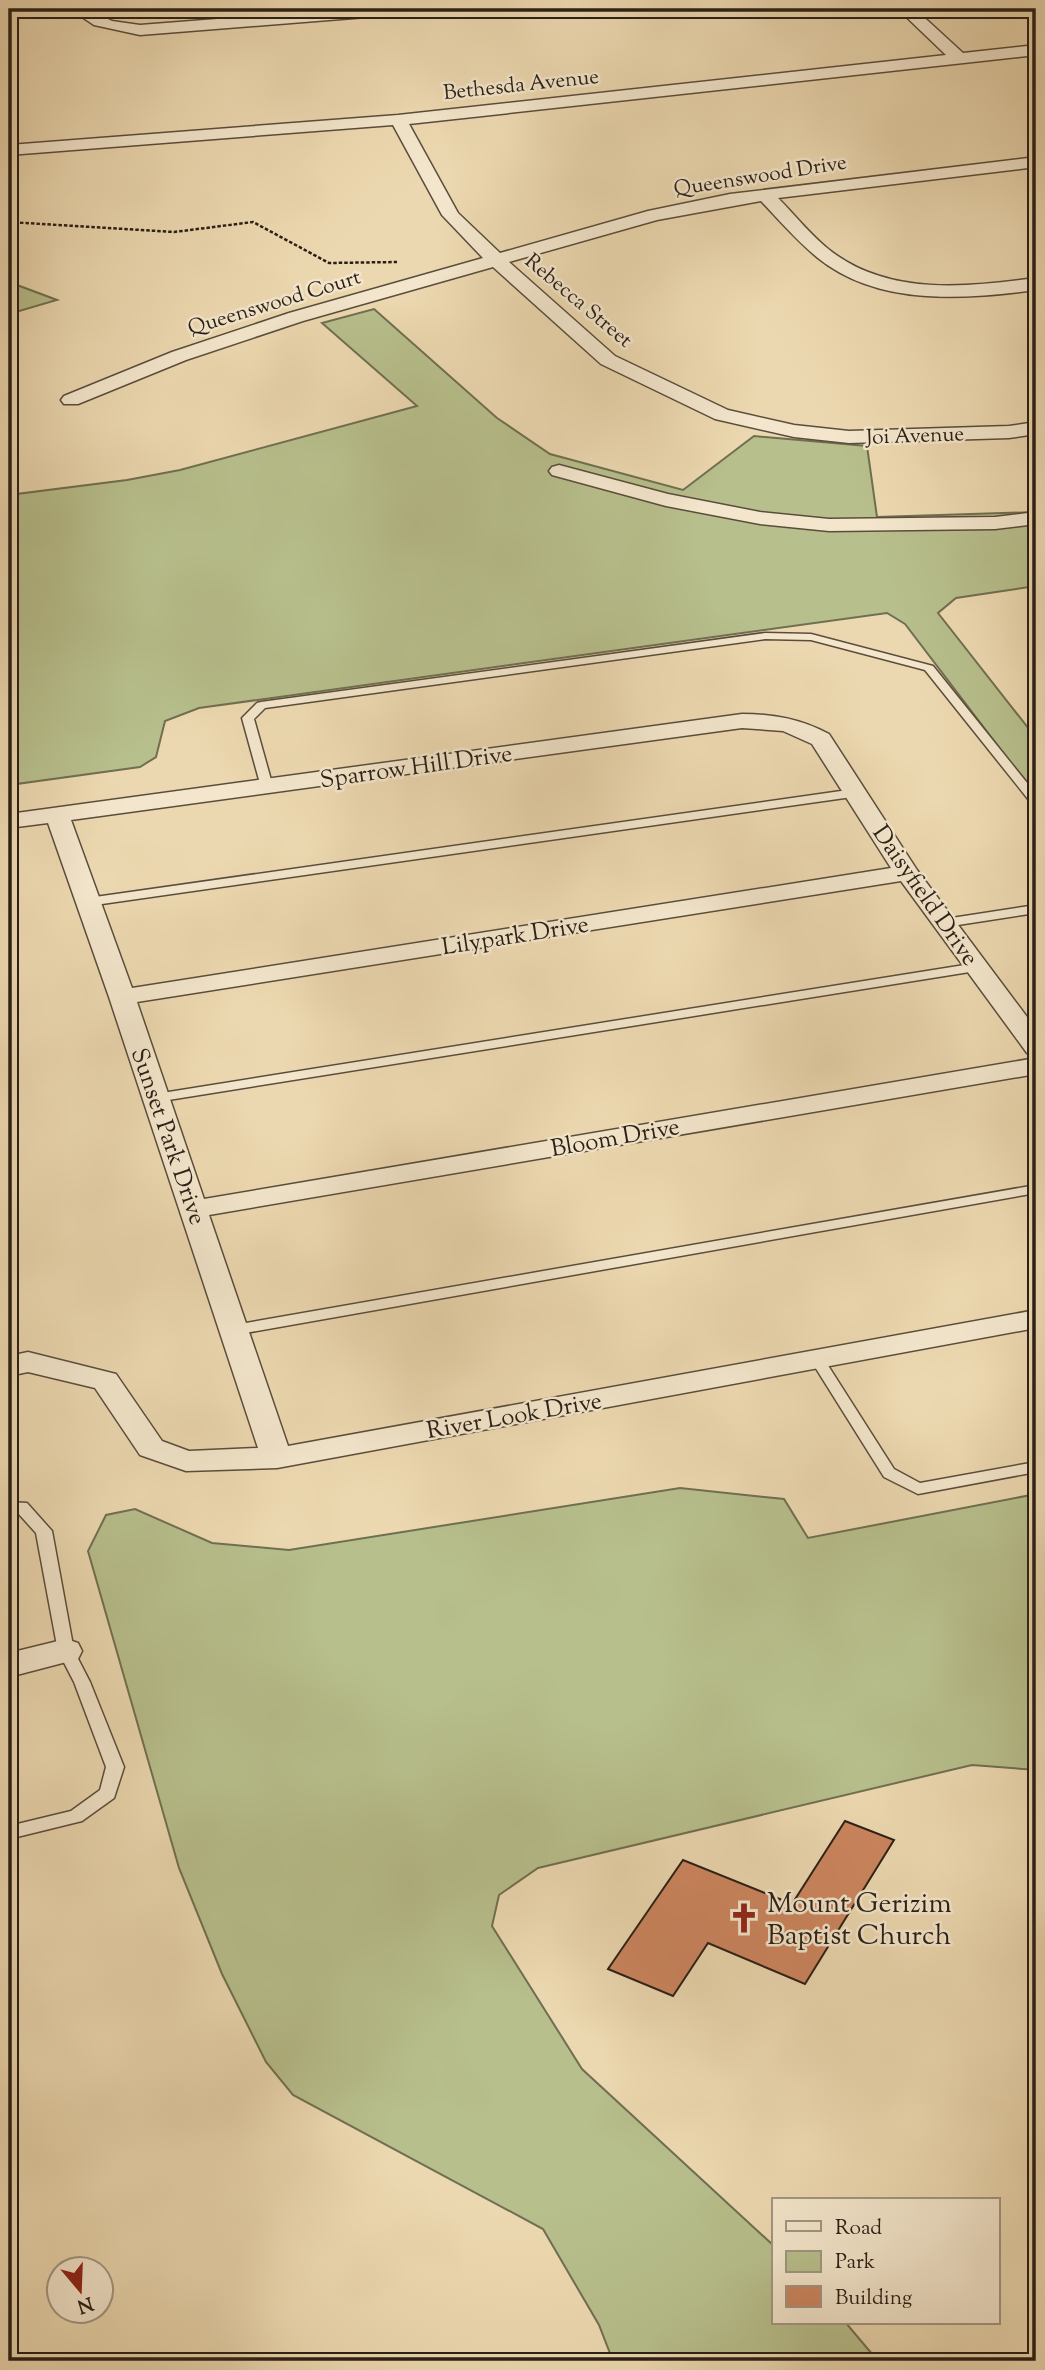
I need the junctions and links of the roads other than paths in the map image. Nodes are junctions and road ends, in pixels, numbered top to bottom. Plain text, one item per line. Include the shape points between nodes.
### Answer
1 (78, 9) edge
2 (404, 9) edge
3 (906, 9) edge
4 (1036, 50) edge
5 (958, 57) junction
6 (398, 120) junction
7 (9, 150) edge
8 (1036, 162) edge
9 (765, 195) junction
10 (496, 259) junction
11 (1036, 284) edge
12 (71, 400) dead end
13 (1036, 428) edge
14 (794, 431) joint
15 (559, 471) dead end
16 (1036, 519) edge
17 (821, 739) joint
18 (267, 787) junction
19 (855, 793) junction
20 (1036, 801) edge
21 (57, 815) junction
22 (9, 821) edge
23 (907, 873) junction
24 (88, 902) junction
25 (1036, 909) edge
26 (945, 923) junction
27 (977, 967) junction
28 (122, 997) junction
29 (1036, 1047) edge
30 (1036, 1066) edge
31 (156, 1098) junction
32 (1036, 1189) edge
33 (194, 1209) junction
34 (1036, 1319) edge
35 (234, 1330) junction
36 (817, 1359) junction
37 (18, 1364) edge
38 (277, 1458) junction
39 (1036, 1467) edge
40 (9, 1507) edge
41 (66, 1651) junction
42 (9, 1664) edge
43 (9, 1832) edge

1 - 2 street via 89,19 140,30
3 - 5 street
4 - 5 street, Bethesda Avenue
5 - 6 street, Bethesda Avenue
6 - 7 street, Bethesda Avenue
6 - 10 street, Rebecca Street via 451,215
8 - 9 street, Queenswood Drive
9 - 10 street, Queenswood Drive via 654,215
9 - 11 street via 827,257 856,274 900,287 954,292
10 - 12 street, Queenswood Court via 296,317 179,356
10 - 14 street, Rebecca Street via 608,360 722,415
13 - 14 street, Joi Avenue via 849,437
15 - 16 street via 666,500 760,518 829,525
17 - 18 street, Sparrow Hill Drive via 801,727 742,721
17 - 19 street, Daisyfield Drive
18 - 20 lane via 248,718 261,705 765,636 811,638 929,668
18 - 21 street, Sparrow Hill Drive
19 - 23 street, Daisyfield Drive
19 - 24 lane
21 - 22 street, Sparrow Hill Drive
21 - 24 street, Sunset Park Drive
23 - 26 street, Daisyfield Drive
23 - 28 street, Lilypark Drive
24 - 28 street, Sunset Park Drive
25 - 26 lane
26 - 27 street, Daisyfield Drive
27 - 29 street, Daisyfield Drive
27 - 31 lane
28 - 31 street, Sunset Park Drive
30 - 33 street, Bloom Drive
31 - 33 street, Sunset Park Drive
32 - 35 lane
33 - 35 street, Sunset Park Drive
34 - 36 street, River Look Drive
35 - 38 street, Sunset Park Drive
36 - 38 street, River Look Drive
36 - 39 lane via 889,1474 918,1489
37 - 38 street, River Look Drive via 105,1381 151,1447 186,1461
40 - 41 lane via 21,1507 44,1531
41 - 42 street
41 - 43 lane via 115,1767 108,1793 76,1816

